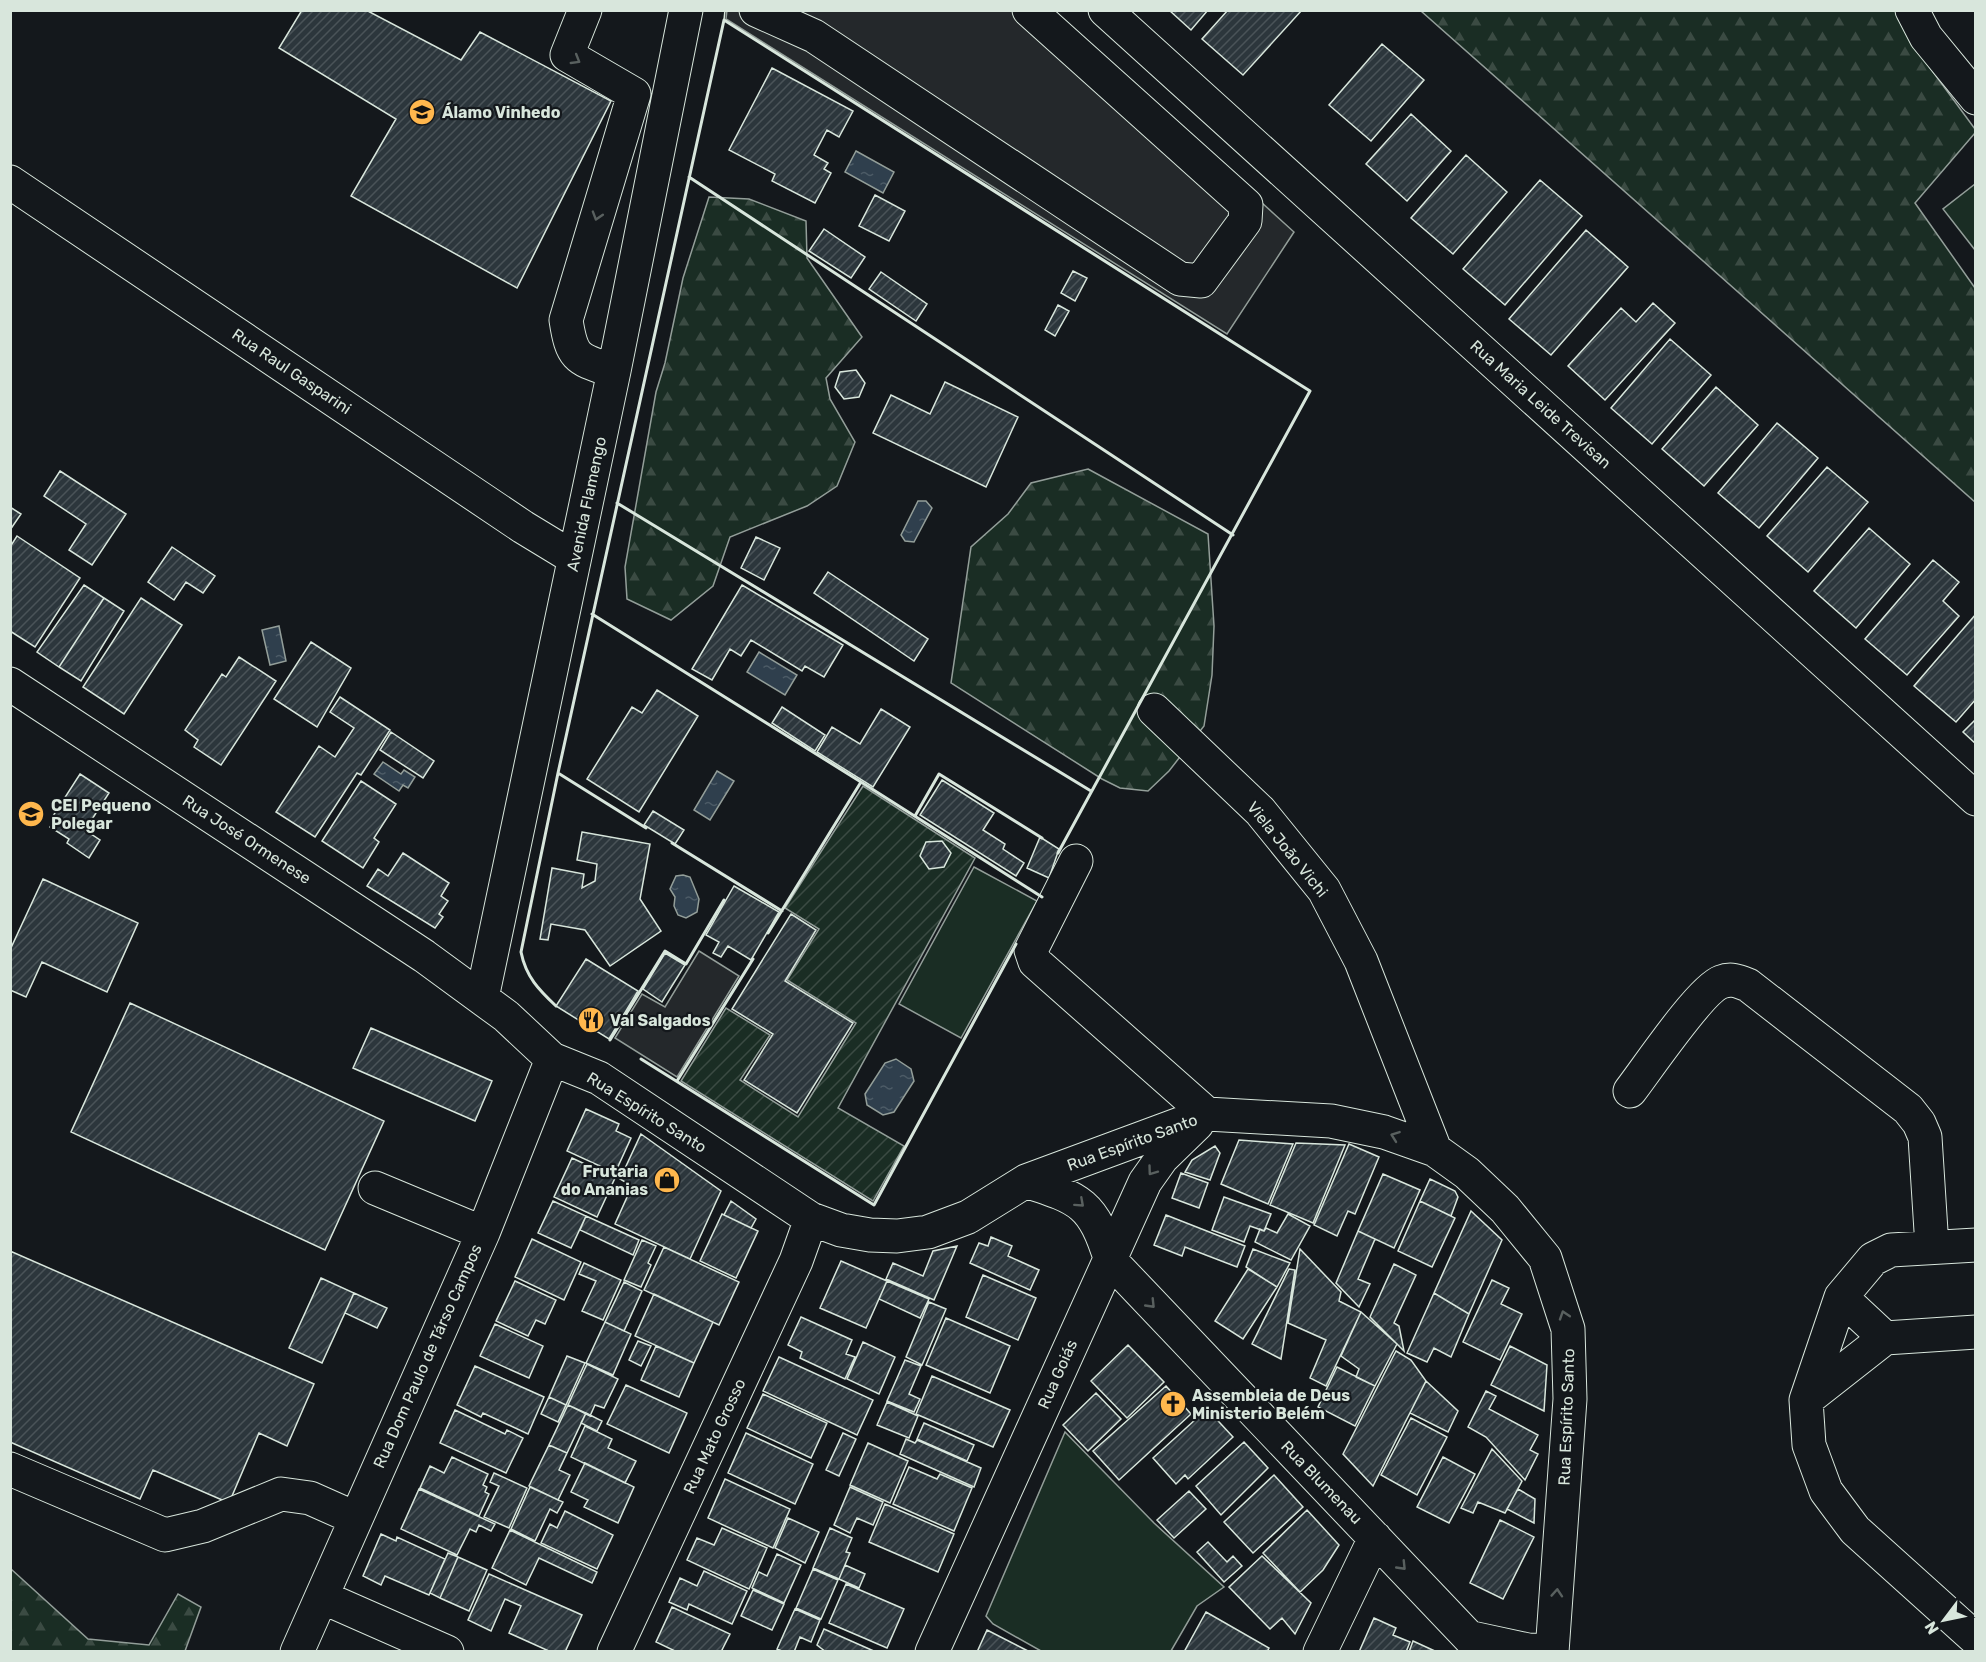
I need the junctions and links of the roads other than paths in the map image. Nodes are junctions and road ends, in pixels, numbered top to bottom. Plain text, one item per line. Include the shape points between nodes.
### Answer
1 (585, 10) edge
2 (686, 10) edge
3 (1029, 10) edge
4 (1105, 10) edge
5 (1912, 10) edge
6 (766, 13) edge
7 (1976, 98) edge
8 (10, 182) edge
9 (614, 371) junction
10 (574, 558) junction
11 (10, 684) edge
12 (1154, 710) dead end
13 (1976, 799) edge
14 (1076, 861) dead end
15 (482, 998) junction
16 (552, 1059) junction
17 (1630, 1091) dead end
18 (1207, 1114) junction
19 (1435, 1150) junction
20 (1026, 1181) junction
21 (375, 1188) dead end
22 (811, 1219) junction
23 (483, 1233) junction
24 (1976, 1245) edge
25 (1932, 1247) junction
26 (1111, 1261) junction
27 (1841, 1297) junction
28 (1976, 1332) edge
29 (1885, 1338) junction
30 (1806, 1400) junction
31 (10, 1469) edge
32 (356, 1518) junction
33 (1375, 1538) junction
34 (322, 1596) junction
35 (1976, 1639) edge
36 (1478, 1645) edge
37 (1552, 1651) edge
38 (297, 1652) edge
39 (447, 1652) edge
40 (614, 1652) edge
41 (932, 1652) edge
42 (1320, 1652) edge

1 -> 9 street via 567,55 634,94 566,320 570,345 582,360
2 - 9 street, Avenida Flamengo
3 - 6 street via 1246,205 1245,221 1201,281 1180,279 814,36
4 - 13 street, Rua Maria Leide Trevisan
5 - 7 street via 1926,37
8 - 10 street, Rua Raul Gasparini
9 - 10 street, Avenida Flamengo
10 - 15 street, Avenida Flamengo
11 - 15 street, Rua José Ormenese
12 - 19 street, Viela João Vichi via 1260,810 1324,890 1361,961
14 - 18 street via 1030,950 1035,962
15 - 16 street, Rua José Ormenese
16 - 22 street, Rua Espírito Santo via 599,1078
16 - 23 street, Rua Dom Paulo de Társo Campos
17 - 25 street via 1718,983 1732,979 1748,985 1908,1109 1919,1123 1924,1137
19 -> 18 street, Rua Espírito Santo via 1384,1132 1331,1121
18 - 20 street, Rua Espírito Santo
18 -> 26 street, Rua Goiás via 1162,1158 1145,1182
37 -> 19 street, Rua Espírito Santo via 1570,1400 1568,1329 1545,1258 1505,1209 1467,1173
20 - 22 street, Rua Espírito Santo via 968,1217 928,1232 870,1235
20 -> 26 street via 1072,1196 1089,1212 1103,1235
21 - 23 street
22 - 40 street, Rua Mato Grosso via 796,1261
23 - 32 street, Rua Dom Paulo de Társo Campos
24 - 25 street
25 - 27 street via 1891,1250 1873,1259
26 -> 33 street, Rua Blumenau
26 - 41 street, Rua Goiás
27 - 29 street
27 - 30 street
28 - 29 street
29 - 30 street
30 - 35 street via 1809,1445 1826,1491 1856,1530
31 - 32 street via 165,1535 202,1526 281,1494 310,1498
32 - 34 street, Rua Dom Paulo de Társo Campos
33 -> 36 street, Rua Blumenau
33 - 42 street
34 - 38 street, Rua Dom Paulo de Társo Campos
34 - 39 street
36 - 37 street

